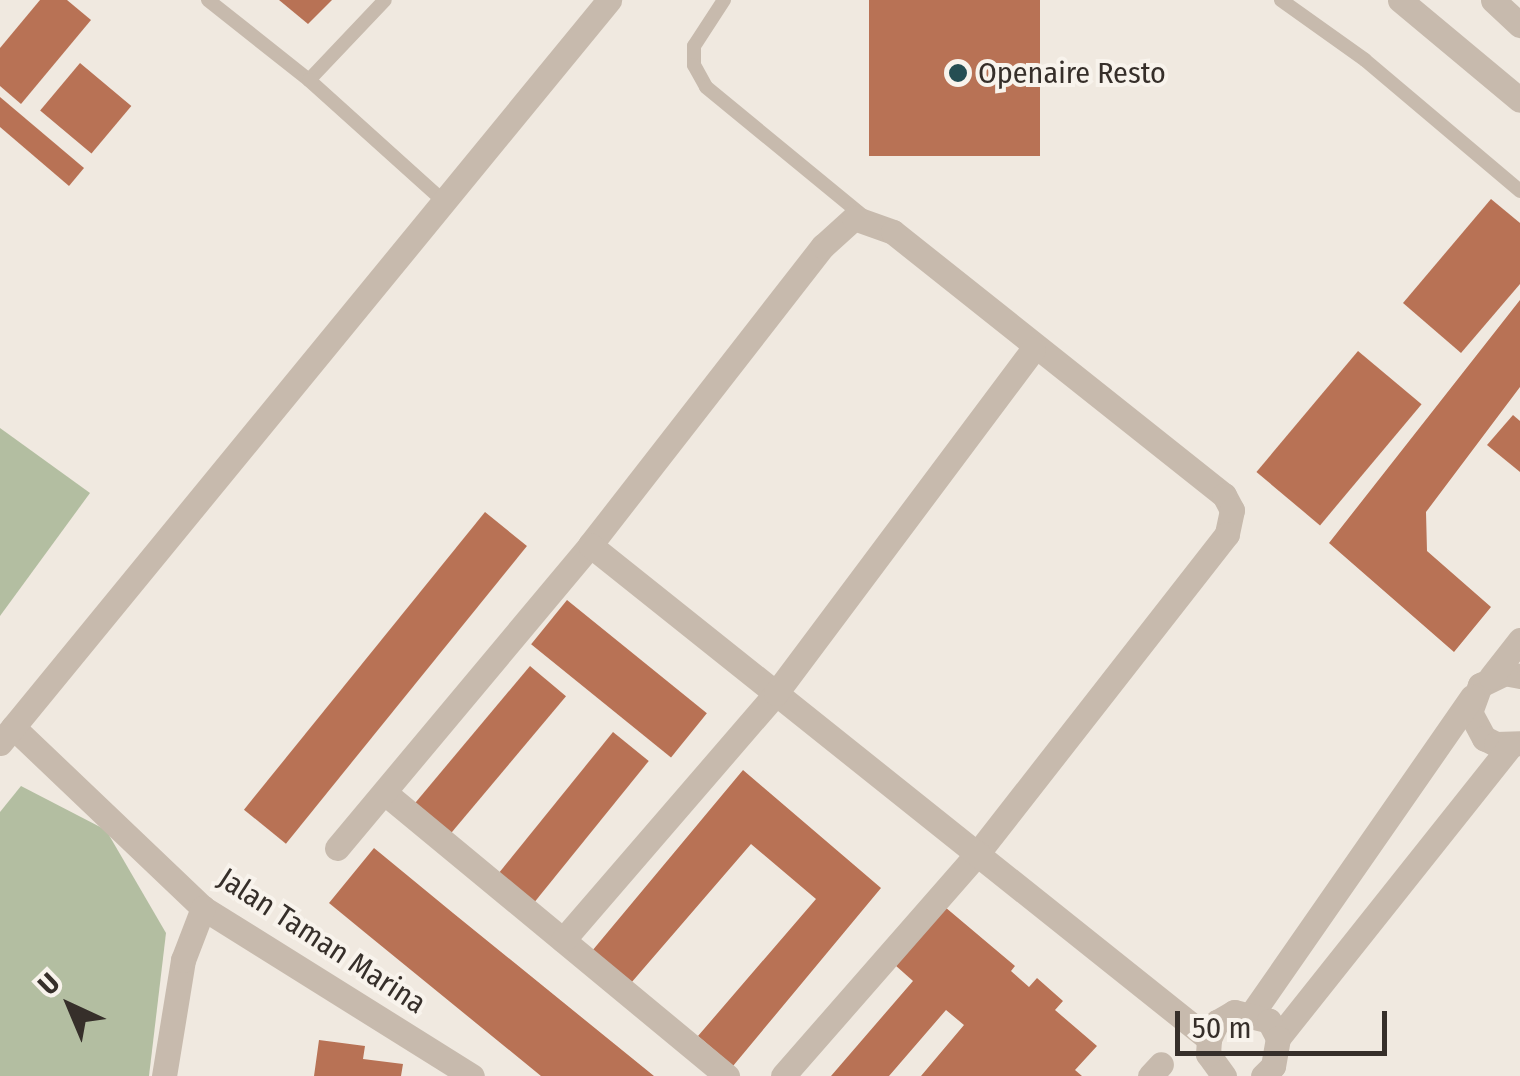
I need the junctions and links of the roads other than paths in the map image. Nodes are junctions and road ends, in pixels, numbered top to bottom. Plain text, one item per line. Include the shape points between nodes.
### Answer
1 (208, 0) edge
2 (385, 0) edge
3 (608, 0) edge
4 (724, 0) edge
5 (1281, 0) edge
6 (1400, 0) edge
7 (1493, 0) edge
8 (1520, 24) edge
9 (310, 80) junction
10 (1520, 100) edge
11 (1520, 191) edge
12 (442, 198) junction
13 (866, 219) junction
14 (1033, 349) junction
15 (590, 545) junction
16 (1520, 640) edge
17 (1520, 676) edge
18 (1491, 677) junction
19 (776, 692) junction
20 (1472, 697) junction
21 (6, 735) edge
22 (1516, 744) edge
23 (385, 793) junction
24 (337, 848) dead end
25 (978, 853) junction
26 (203, 908) junction
27 (563, 940) junction
28 (1253, 1012) junction
29 (1209, 1038) junction
30 (1278, 1038) junction
31 (164, 1076) edge
32 (472, 1076) edge
33 (726, 1076) edge
34 (783, 1076) edge
35 (1224, 1076) edge
36 (1263, 1076) edge

1 - 9 lane
2 - 9 lane
3 - 12 street
4 - 13 lane via 694,46 694,65 706,87
5 - 11 lane
6 - 10 street
7 - 8 street
9 - 12 lane
12 - 21 street
13 - 14 street via 892,232
13 - 15 street via 845,223 823,246
14 - 19 street
14 - 25 street via 1224,495 1231,521
15 - 19 street
15 - 23 street
16 - 18 street
17 - 18 street
18 - 20 street
19 - 25 street
19 - 27 street
20 - 22 street via 1474,726 1496,744
20 - 28 street
21 - 26 street, Jalan Taman Marina
22 - 30 street
23 - 24 street
23 - 27 street
25 - 29 street
25 - 34 street
26 - 31 street via 182,960
26 - 32 street, Jalan Taman Marina
27 - 33 street
28 - 29 street via 1234,1012 1217,1022
28 - 30 street via 1270,1021
29 - 35 street via 1208,1054
30 - 36 street via 1273,1066

